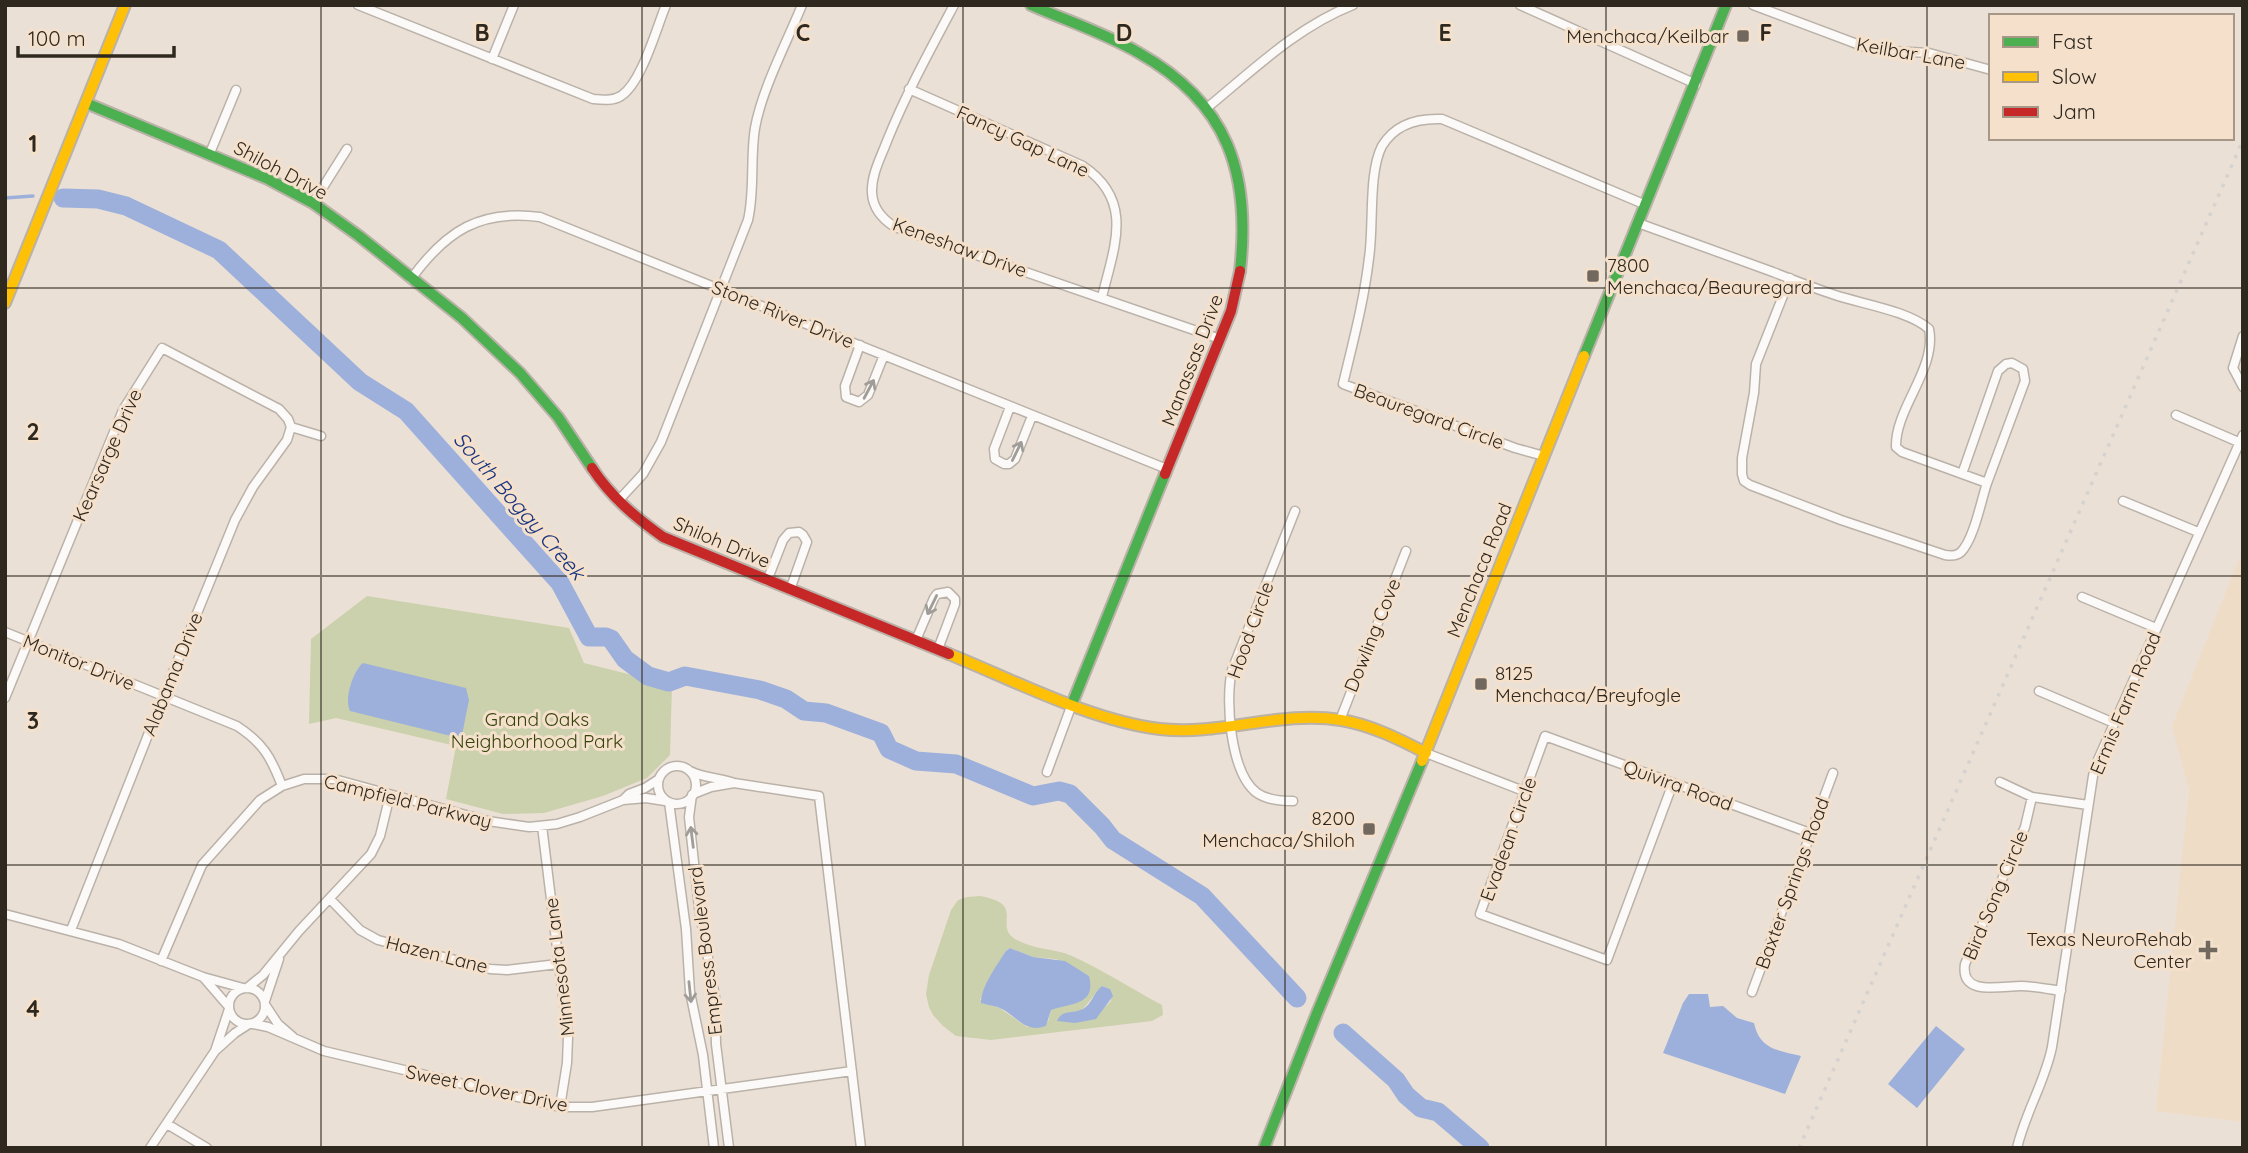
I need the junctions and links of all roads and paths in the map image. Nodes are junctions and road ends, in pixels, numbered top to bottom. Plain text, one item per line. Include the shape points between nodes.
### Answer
1 (125, 5) edge
2 (358, 5) edge
3 (514, 5) edge
4 (666, 5) edge
5 (802, 5) edge
6 (954, 5) edge
7 (1031, 5) edge
8 (1353, 5) edge
9 (1520, 5) edge
10 (1726, 5) edge
11 (1753, 5) edge
12 (380, 10) edge
13 (492, 59) junction
14 (1989, 69) edge
15 (1696, 83) junction
16 (909, 89) junction
17 (236, 90) dead end
18 (86, 103) junction
19 (1208, 107) junction
20 (347, 149) dead end
21 (209, 153) junction
22 (313, 204) junction
23 (1646, 205) junction
24 (1638, 223) junction
25 (1790, 278) junction
26 (411, 279) junction
27 (722, 289) junction
28 (1102, 297) junction
29 (5, 303) edge
30 (2243, 336) edge
31 (1220, 339) junction
32 (860, 345) junction
33 (884, 355) junction
34 (2243, 387) edge
35 (1010, 407) junction
36 (2176, 415) dead end
37 (1032, 416) junction
38 (291, 427) junction
39 (321, 436) dead end
40 (2242, 441) edge
41 (1544, 456) junction
42 (1167, 469) junction
43 (1962, 474) junction
44 (1987, 483) junction
45 (618, 501) junction
46 (2123, 501) dead end
47 (1296, 511) dead end
48 (2198, 532) junction
49 (1406, 551) dead end
50 (767, 581) junction
51 (790, 590) junction
52 (2082, 597) dead end
53 (2156, 628) junction
54 (5, 632) edge
55 (916, 640) junction
56 (28, 642) junction
57 (938, 649) junction
58 (2039, 691) dead end
59 (163, 696) junction
60 (5, 698) edge
61 (1072, 705) junction
62 (1340, 720) junction
63 (2115, 723) junction
64 (1231, 726) junction
65 (1545, 736) joint
66 (1426, 753) junction
67 (690, 771) junction
68 (1047, 772) dead end
69 (1833, 773) dead end
70 (659, 779) junction
71 (2000, 782) dead end
72 (734, 783) junction
73 (1673, 783) junction
74 (282, 786) junction
75 (1526, 792) junction
76 (390, 795) junction
77 (693, 795) junction
78 (2032, 797) junction
79 (623, 800) junction
80 (1293, 801) dead end
81 (668, 802) junction
82 (2088, 805) junction
83 (542, 826) junction
84 (1810, 833) junction
85 (330, 900) junction
86 (5, 914) edge
87 (71, 930) junction
88 (278, 959) junction
89 (161, 961) junction
90 (558, 964) junction
91 (203, 977) junction
92 (245, 988) junction
93 (2061, 990) junction
94 (1752, 992) dead end
95 (265, 1003) junction
96 (229, 1008) junction
97 (251, 1024) junction
98 (293, 1037) junction
99 (215, 1051) junction
100 (852, 1071) junction
101 (722, 1091) junction
102 (708, 1093) junction
103 (560, 1107) junction
104 (167, 1124) junction
105 (150, 1148) edge
106 (207, 1148) edge
107 (714, 1148) edge
108 (729, 1148) edge
109 (862, 1148) edge
110 (1264, 1148) edge
111 (2017, 1148) edge

1 - 18 street
2 - 12 street
3 - 13 street
4 - 13 street via 636,79 619,97 593,99
5 - 27 street via 761,107 755,129 752,204
6 - 16 street, Keneshaw Drive
7 - 19 street, Manassas Drive via 1153,61
8 - 19 street via 1296,35
9 - 15 street
10 - 15 street, Menchaca Road
11 - 14 street, Keilbar Lane via 1872,50 1929,52
12 - 13 street
15 - 23 street, Menchaca Road
16 - 28 street, Fancy Gap Lane via 1083,166 1104,184 1116,211 1118,230
16 - 28 street, Keneshaw Drive via 873,181 873,200 882,217 895,226
17 - 21 street
18 - 21 street, Shiloh Drive
18 - 29 street
19 - 31 street, Manassas Drive via 1239,173 1245,217 1236,295
20 - 22 street
21 - 22 street, Shiloh Drive via 268,178
22 - 26 street, Shiloh Drive
23 - 24 street, Menchaca Road
23 - 41 street, Beauregard Circle via 1442,119 1401,127 1378,156 1369,260 1343,384
24 - 25 street
24 - 41 street, Menchaca Road
25 - 43 street via 1929,329 1930,345 1896,447
25 - 44 street via 1756,364 1742,458 1744,481 1841,520 1954,556 1970,535
26 - 27 street, Stone River Drive via 454,233 478,221 510,214 558,223
26 - 45 street, Shiloh Drive via 462,318 520,373
27 - 32 street, Stone River Drive
27 - 45 street via 661,442 643,474
28 - 31 street, Keneshaw Drive
30 - 34 street via 2233,368
31 - 42 street, Manassas Drive
32 - 33 street, Stone River Drive
32 -> 33 street via 845,386 850,400 859,402 868,395
33 - 35 street, Stone River Drive
35 - 37 street, Stone River Drive
35 -> 37 street via 994,449 999,462 1009,464 1014,459
36 - 40 street
37 - 42 street, Stone River Drive
38 - 39 street, Kearsarge Drive
38 - 56 street, Kearsarge Drive via 279,409 162,348 123,410
38 - 59 street, Alabama Drive via 235,520
40 - 48 street, Ermis Farm Road
41 - 66 street, Menchaca Road
42 - 61 street, Manassas Drive
43 - 44 street
43 - 44 street via 1998,371 2006,364 2019,365 2025,381
45 - 50 street, Shiloh Drive via 663,537
46 - 48 street
47 - 64 street, Hood Circle via 1232,670 1228,695
48 - 53 street, Ermis Farm Road
49 - 62 street, Dowling Cove
50 - 51 street, Shiloh Drive
50 - 51 street via 783,541 789,533 799,532 807,542
51 - 55 street, Shiloh Drive
52 - 53 street
53 - 63 street, Ermis Farm Road
54 - 56 street, Monitor Drive
55 - 57 street, Shiloh Drive
57 -> 55 street via 956,604 948,592 934,598
56 - 59 street, Monitor Drive
56 - 60 street, Kearsarge Drive
57 - 61 street, Shiloh Drive
58 - 63 street
59 - 74 street, Monitor Drive via 247,733 267,753
59 - 87 street, Alabama Drive
61 - 64 street, Shiloh Drive via 1147,727 1194,730
61 - 68 street, Manassas Drive
62 - 64 street, Shiloh Drive via 1278,718
62 - 66 street, Shiloh Drive
63 - 82 street, Ermis Farm Road via 2097,762
64 - 80 street, Hood Circle via 1249,785 1266,798
65 - 73 street, Quivira Road
65 - 75 street, Evadean Circle
66 - 75 street
66 - 110 street, Menchaca Road
67 - 70 street via 672,766
67 - 72 street
67 - 77 street via 695,782
69 - 84 street, Baxter Springs Road
70 - 79 street, Campfield Parkway
70 - 81 street via 659,791
71 - 78 street
72 - 77 street
72 - 100 street via 820,796
73 - 75 street, Evadean Circle via 1607,960 1480,914
73 - 84 street, Quivira Road
74 - 76 street, Campfield Parkway via 325,778
74 - 89 street, Campfield Parkway via 260,800 202,864
76 - 83 street, Campfield Parkway via 504,825
76 - 85 street via 376,845
77 - 81 street via 684,802
101 -> 77 street, Empress Boulevard via 715,997 699,908 690,817
78 - 82 street
78 - 93 street, Bird Song Circle via 2025,827 1964,971 1972,985 1981,988
79 - 81 street, Campfield Parkway
79 - 83 street, Campfield Parkway
81 -> 102 street, Empress Boulevard via 687,929 691,1000
82 - 93 street, Ermis Farm Road
83 - 90 street, Minnesota Lane
84 - 94 street, Baxter Springs Road
85 - 88 street
85 - 90 street, Hazen Lane via 360,930 389,944 490,969
86 - 87 street
87 - 89 street
88 - 92 street
88 - 95 street
89 - 91 street
90 - 103 street, Minnesota Lane via 568,1050
91 - 92 street
91 - 96 street
92 - 95 street via 258,991
92 - 96 street via 233,995
93 - 111 street, Ermis Farm Road via 2049,1064
95 - 97 street via 262,1017
95 - 98 street, Sweet Clover Drive
96 - 97 street via 234,1019
96 - 99 street
97 - 98 street, Sweet Clover Drive
97 - 99 street
98 - 103 street, Sweet Clover Drive via 324,1051
99 - 104 street
100 - 101 street, Sweet Clover Drive
100 - 109 street
101 - 102 street, Sweet Clover Drive
101 - 108 street, Empress Boulevard
102 - 103 street, Sweet Clover Drive
102 - 107 street, Empress Boulevard
104 - 105 street
104 - 106 street

